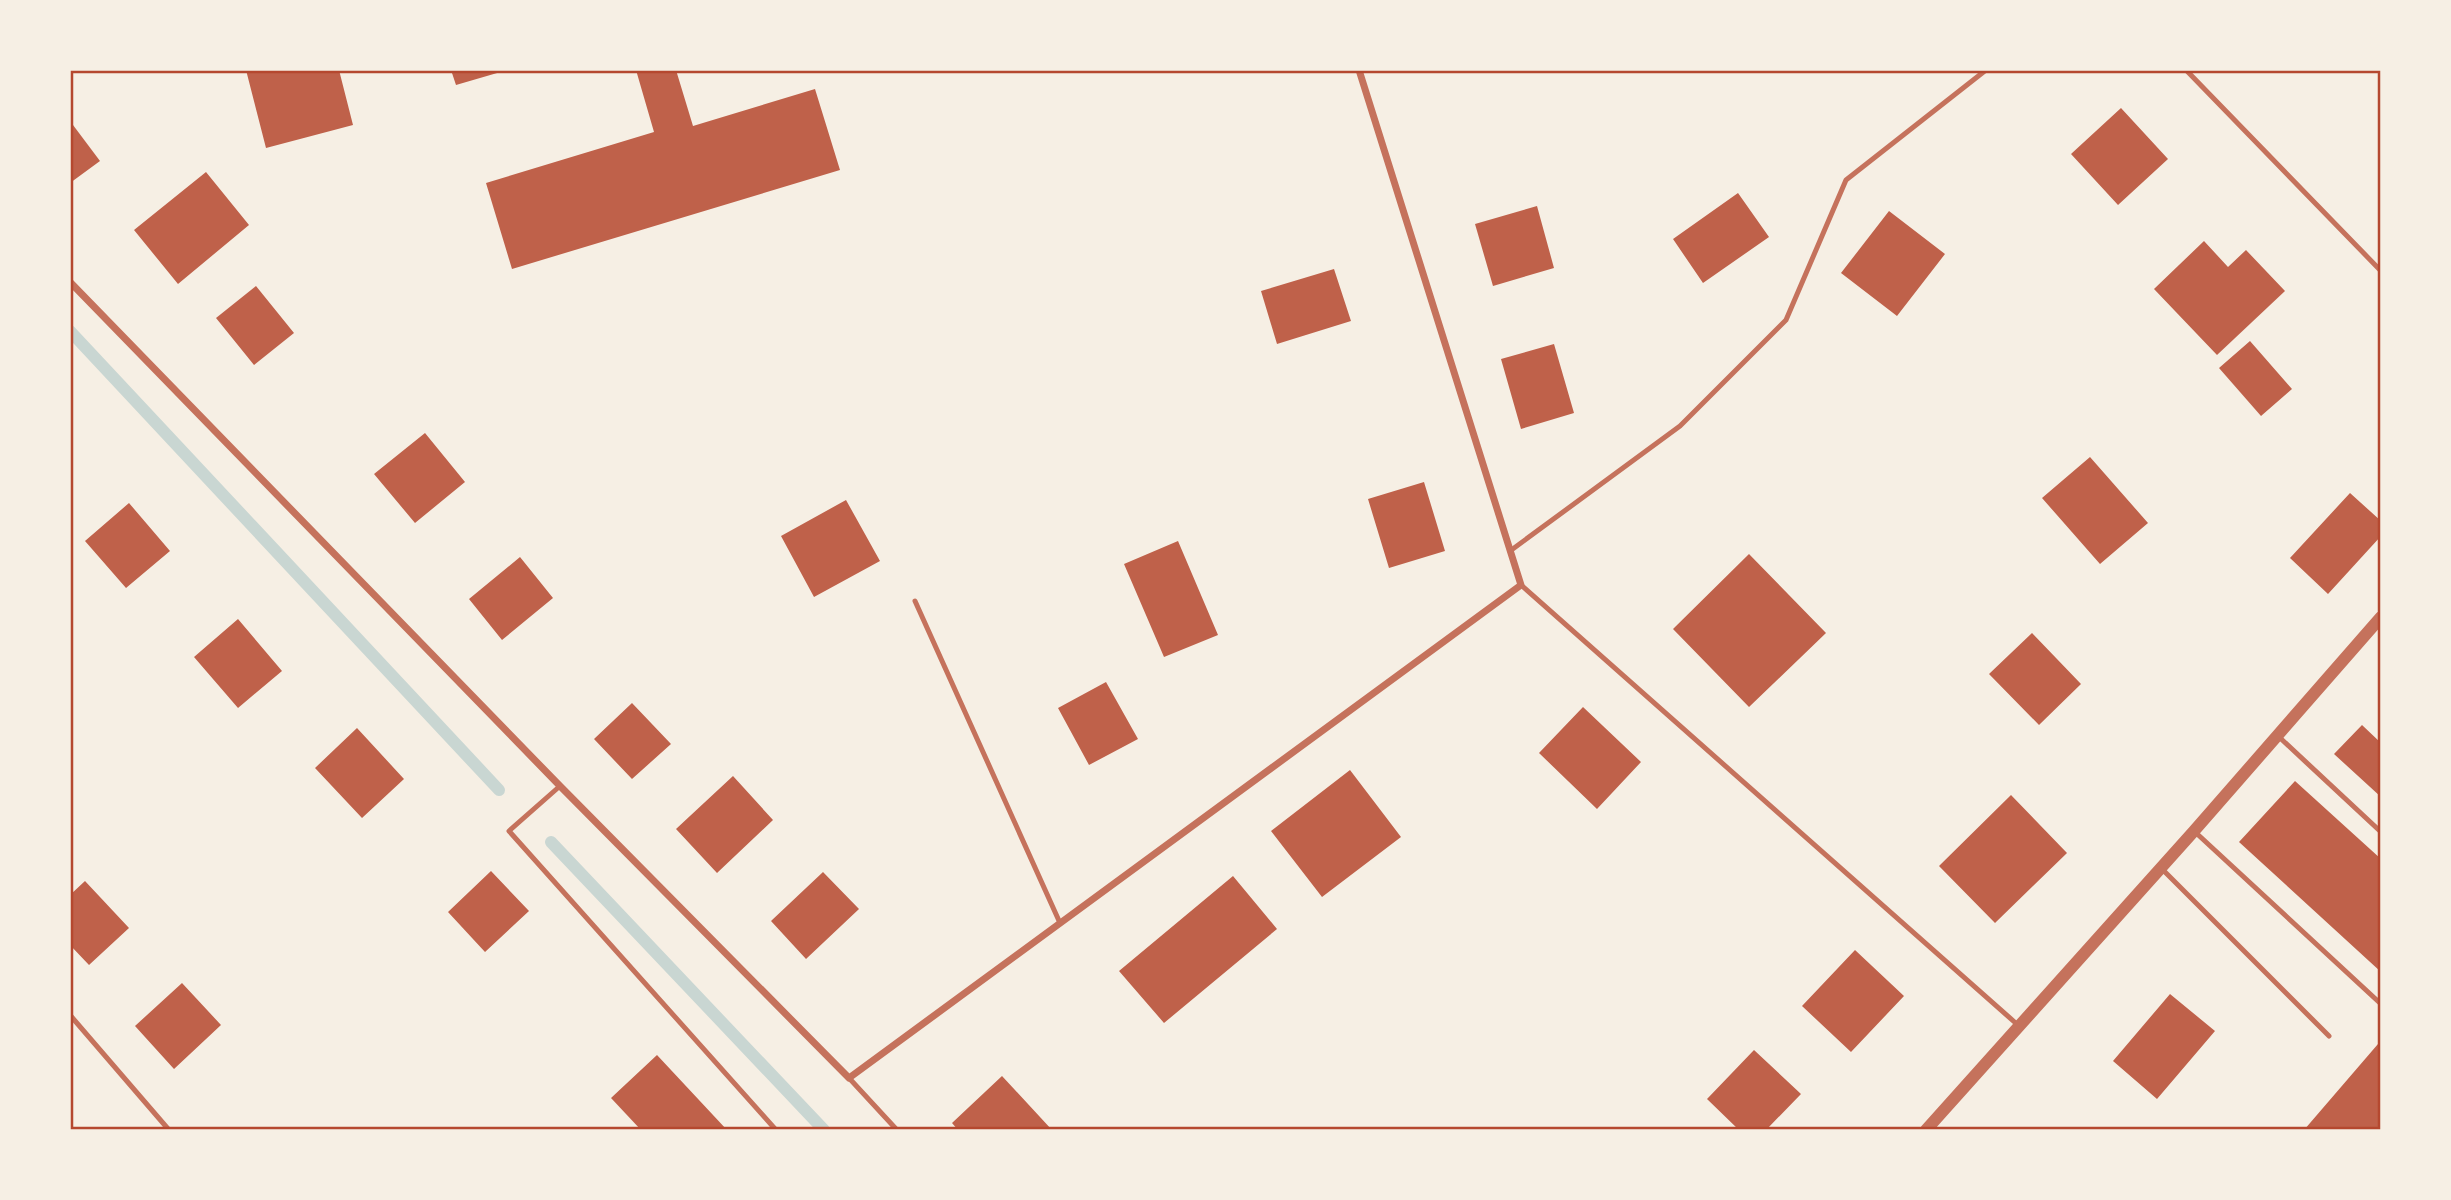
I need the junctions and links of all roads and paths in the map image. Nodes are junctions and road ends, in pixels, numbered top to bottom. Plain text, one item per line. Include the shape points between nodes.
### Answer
1 (1359, 70) edge
2 (1986, 70) edge
3 (2186, 70) edge
4 (2381, 271) edge
5 (70, 282) edge
6 (1510, 551) junction
7 (1521, 585) junction
8 (915, 601) dead end
9 (2381, 617) edge
10 (2278, 736) junction
11 (560, 786) junction
12 (2194, 831) junction
13 (2381, 832) edge
14 (2161, 868) junction
15 (1060, 923) junction
16 (2381, 1004) edge
17 (70, 1015) edge
18 (2020, 1027) junction
19 (2329, 1036) dead end
20 (849, 1078) junction
21 (169, 1130) edge
22 (776, 1130) edge
23 (897, 1130) edge
24 (1926, 1130) edge

1 - 6 street
2 - 6 lane via 1846,180 1786,320 1680,426
3 - 4 lane
5 - 11 street
6 - 7 street
7 - 15 street
7 - 18 lane
8 - 15 lane
9 - 10 street
10 - 12 street
10 - 13 lane
11 - 20 street
11 - 22 lane via 509,831
12 - 14 street
12 - 16 lane
14 - 18 street
14 - 19 lane
15 - 20 street
17 - 21 lane
18 - 24 street
20 - 23 lane

